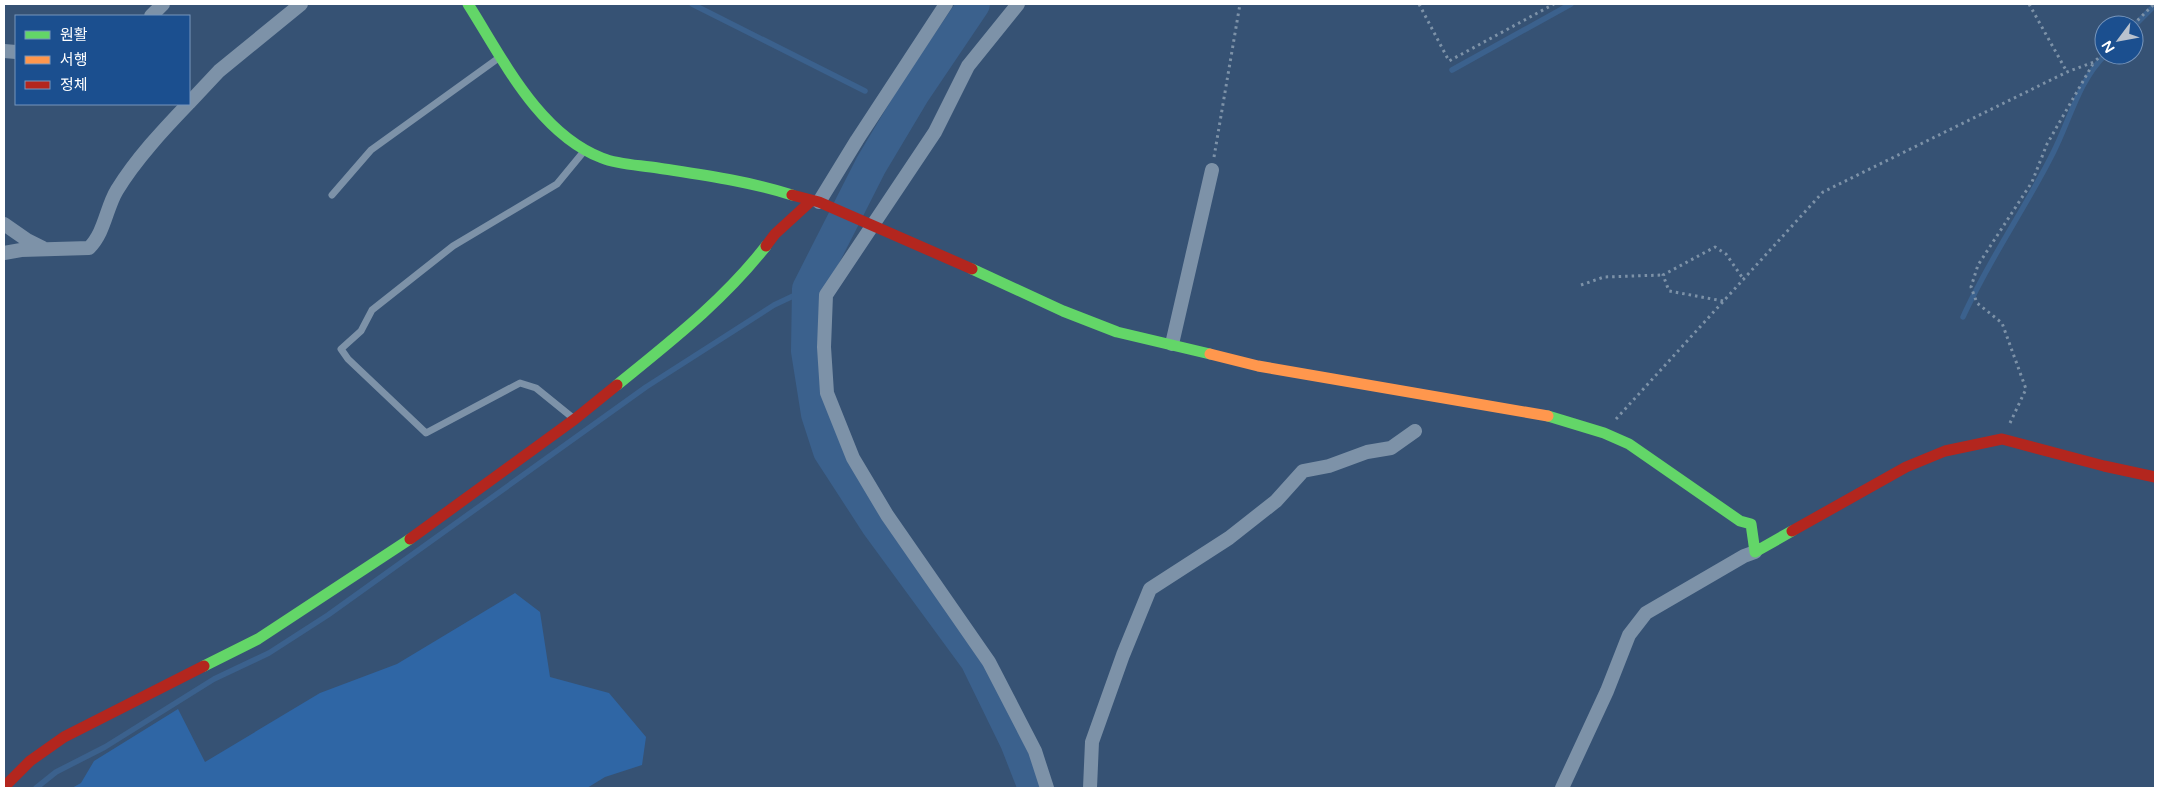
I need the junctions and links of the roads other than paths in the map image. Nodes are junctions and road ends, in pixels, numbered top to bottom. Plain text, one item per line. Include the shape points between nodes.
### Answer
1 (163, 4) edge
2 (301, 4) edge
3 (468, 4) edge
4 (946, 4) edge
5 (1018, 4) edge
6 (151, 15) edge
7 (502, 56) junction
8 (190, 101) edge
9 (186, 105) edge
10 (585, 150) junction
11 (1212, 170) road end
12 (332, 195) dead end
13 (821, 203) junction
14 (868, 222) junction
15 (4, 224) edge
16 (45, 250) junction
17 (4, 253) edge
18 (1172, 344) junction
19 (575, 419) junction
20 (1415, 430) dead end
21 (2155, 477) edge
22 (1755, 552) junction
23 (4, 787) edge
24 (1047, 788) edge
25 (1090, 788) edge
26 (1562, 788) edge

1 - 6 street
2 - 8 street via 219,70
3 - 7 street
4 - 13 street via 857,140
5 - 14 street via 968,66 935,132
7 - 10 street via 525,93 552,124
7 - 12 lane via 371,150
9 - 16 street via 128,172 116,192 97,240 89,248
10 - 13 street via 604,159 768,187
10 - 19 lane via 557,184 453,246 372,310 361,331 341,350 426,433 520,384 536,388
11 - 18 street
13 - 14 street
13 - 19 street via 775,234 744,274 702,316
14 - 18 street via 1063,311 1117,332
14 - 24 street via 826,296 826,393 858,466 887,515 989,662 1035,751
15 - 16 street
16 - 17 street
18 - 22 street via 1258,366 1545,415 1604,433 1629,444 1740,521 1751,524
19 - 23 street via 452,510 307,607 239,649 64,737 30,761
20 - 25 street via 1392,448 1303,471 1276,501 1229,538 1150,588 1092,742
21 - 22 street via 2002,439 1945,451 1906,467
22 - 26 street via 1646,613 1629,635

